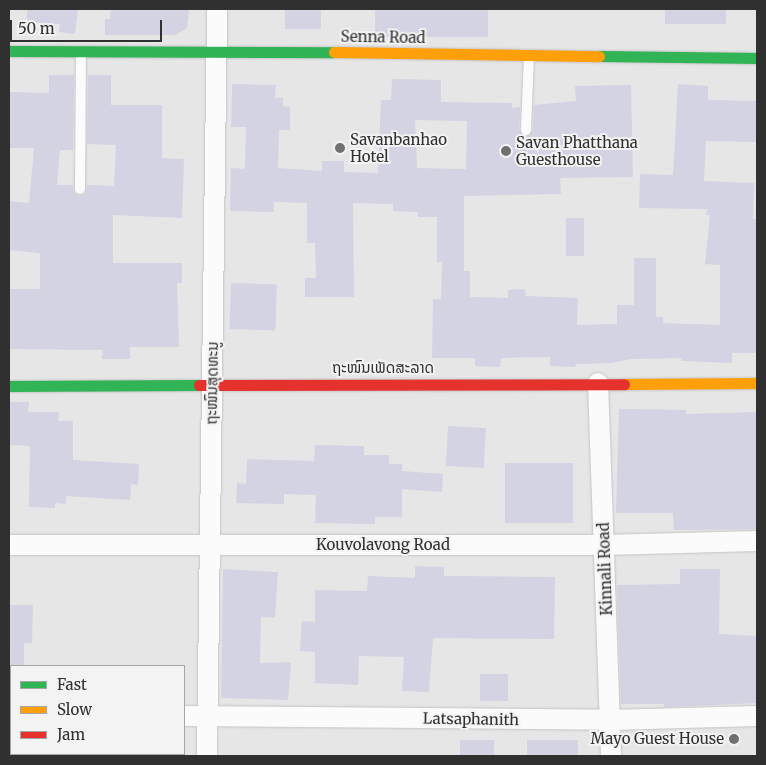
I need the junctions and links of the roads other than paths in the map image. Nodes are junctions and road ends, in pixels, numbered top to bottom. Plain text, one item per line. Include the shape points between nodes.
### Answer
1 (218, 9) edge
2 (81, 50) junction
3 (218, 50) junction
4 (9, 51) edge
5 (529, 54) junction
6 (757, 58) edge
7 (526, 130) dead end
8 (80, 189) dead end
9 (213, 382) junction
10 (598, 383) junction
11 (757, 383) edge
12 (9, 386) edge
13 (757, 541) edge
14 (9, 545) edge
15 (209, 545) junction
16 (604, 545) junction
17 (185, 716) edge
18 (209, 716) junction
19 (757, 716) edge
20 (610, 720) junction
21 (207, 756) edge
22 (611, 756) edge

1 - 3 street, ຖະໜົນສຸດທະນູ
2 - 3 street, Senna Road
2 - 4 street, Senna Road
2 - 8 lane
3 - 5 street, Senna Road
3 - 9 street, ຖະໜົນສຸດທະນູ
5 - 6 street, Senna Road
5 - 7 lane
9 - 10 street, ຖະໜົນເພັດສະລາດ
9 - 12 street, ຖະໜົນເພັດສະລາດ
9 - 15 street, ຖະໜົນສຸດທະນູ
10 - 11 street, ຖະໜົນເພັດສະລາດ
10 - 16 street, Kinnali Road
13 - 16 street, Kouvolavong Road
14 - 15 street, Kouvolavong Road
15 - 16 street, Kouvolavong Road
15 - 18 street, ຖະໜົນສຸດທະນູ
16 - 20 street, Kinnali Road
17 - 18 street, Latsaphanith
18 - 20 street, Latsaphanith
18 - 21 street, ຖະໜົນສຸດທະນູ
19 - 20 street, Latsaphanith
20 - 22 street, Kinnali Road

